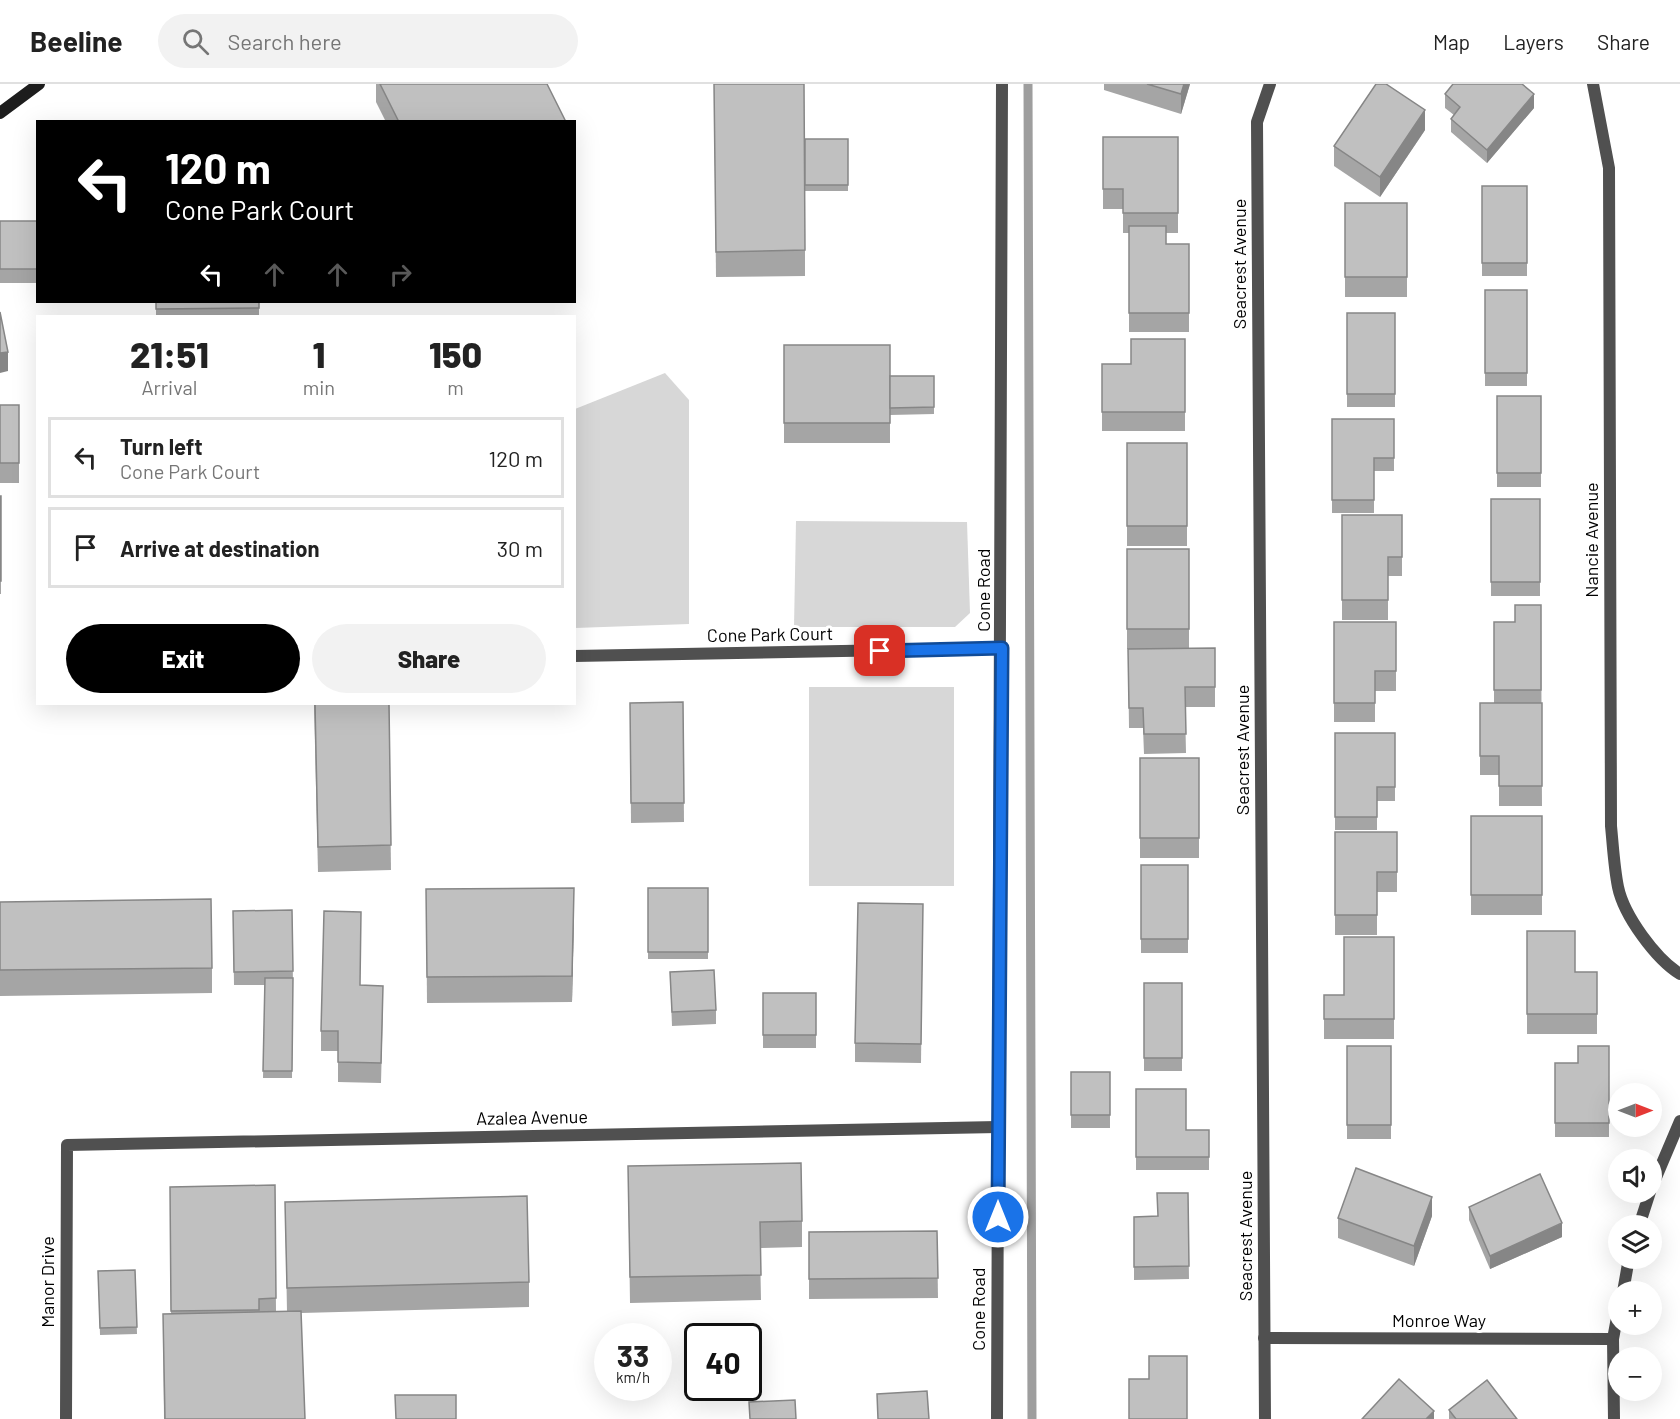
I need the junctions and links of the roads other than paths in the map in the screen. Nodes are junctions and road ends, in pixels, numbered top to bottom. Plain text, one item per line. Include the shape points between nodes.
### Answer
1 (39, 84) edge
2 (1002, 84) edge
3 (1270, 84) edge
4 (1593, 84) edge
5 (0, 113) edge
6 (1002, 648) junction
7 (576, 656) edge
8 (1680, 974) edge
9 (1680, 1121) edge
10 (998, 1127) junction
11 (67, 1145) joint
12 (1662, 1163) edge
13 (1614, 1335) edge
14 (1264, 1338) junction
15 (1613, 1339) junction
16 (66, 1419) edge
17 (997, 1419) edge
18 (1265, 1419) edge
19 (1614, 1419) edge

1 - 5 main road
2 - 6 street, Cone Road
3 - 14 street, Seacrest Avenue via 1257,122
4 - 8 street, Nancie Avenue via 1609,168 1611,826 1619,890 1644,940
6 - 7 street, Cone Park Court
6 - 10 street, Cone Road
9 - 12 street
10 - 11 street, Azalea Avenue
10 - 17 street, Cone Road
11 - 16 street, Manor Drive
13 - 15 street
14 - 15 street, Monroe Way
14 - 18 street, Seacrest Avenue
15 - 19 street

